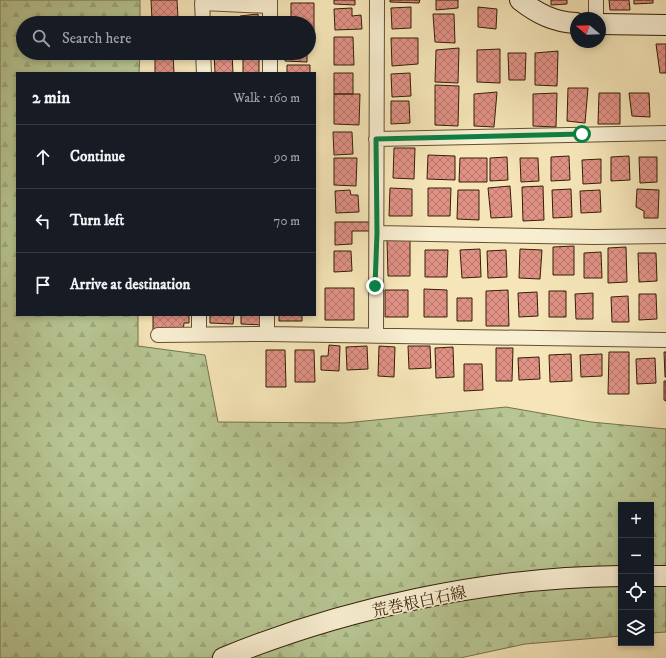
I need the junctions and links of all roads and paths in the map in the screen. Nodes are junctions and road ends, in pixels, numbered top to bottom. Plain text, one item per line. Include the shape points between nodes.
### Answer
1 (377, 0) edge
2 (520, 0) edge
3 (596, 0) edge
4 (270, 3) edge
5 (596, 12) edge
6 (203, 16) edge
7 (270, 16) edge
8 (570, 23) edge
9 (606, 24) edge
10 (666, 24) edge
11 (203, 60) edge
12 (270, 60) edge
13 (204, 72) edge
14 (270, 72) edge
15 (666, 133) edge
16 (376, 139) junction
17 (377, 233) junction
18 (666, 236) edge
19 (199, 316) edge
20 (267, 316) edge
21 (199, 334) junction
22 (267, 334) junction
23 (158, 335) dead end
24 (376, 336) junction
25 (666, 340) edge
26 (618, 576) edge
27 (654, 576) edge
28 (666, 576) edge
29 (223, 658) edge

1 - 16 street
2 - 8 street via 533,10 560,22
3 - 5 street
4 - 6 street via 202,3
4 - 7 street
9 - 10 street
11 - 13 street
12 - 14 street
15 - 16 street
16 - 17 street
17 - 18 street
17 - 24 street
19 - 21 street
20 - 22 street
21 - 22 street
21 - 23 street
22 - 24 street
24 - 25 street
26 - 29 street, 荒巻根白石線 via 517,582 424,598 334,620
27 - 28 street

